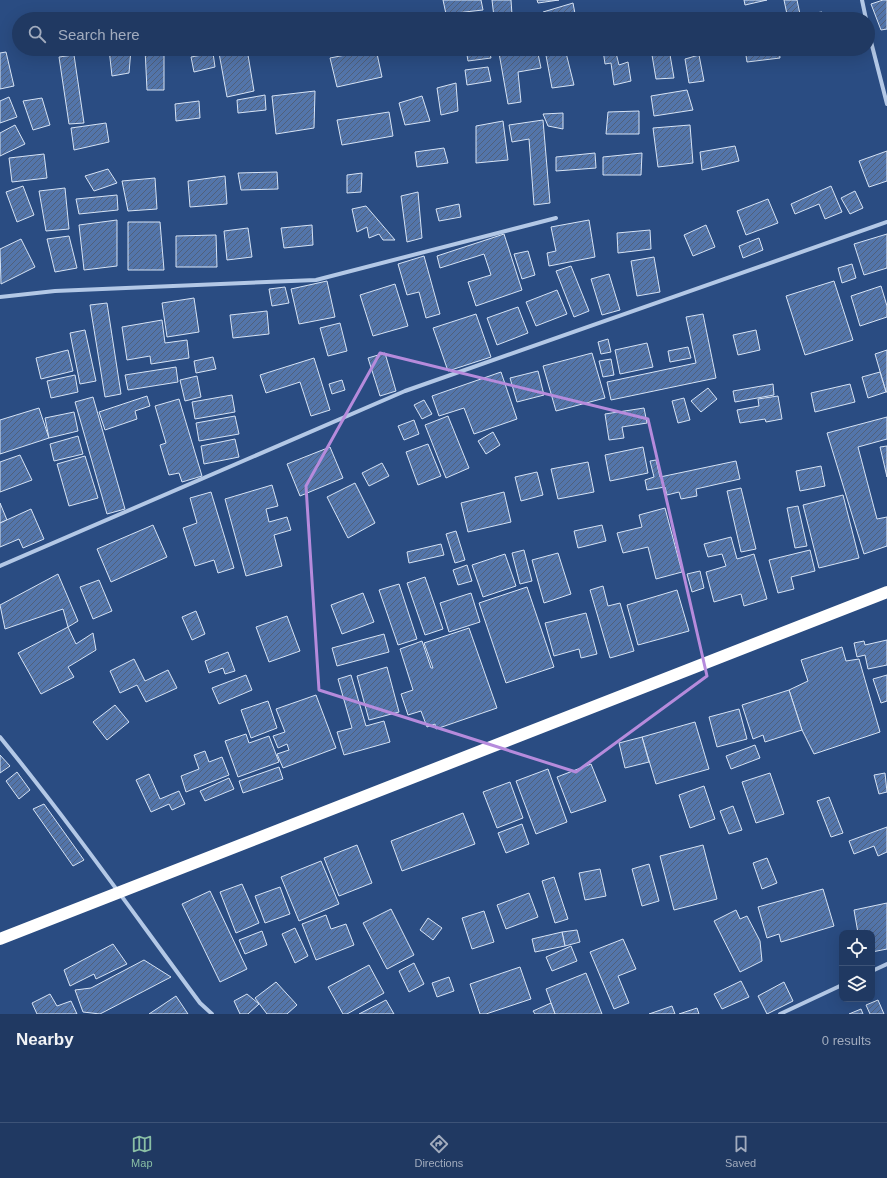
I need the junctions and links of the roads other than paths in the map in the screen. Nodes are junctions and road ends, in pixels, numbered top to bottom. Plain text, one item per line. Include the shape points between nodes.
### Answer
1 (862, 0) edge
2 (865, 12) edge
3 (875, 56) edge
4 (887, 104) edge
5 (556, 218) dead end
6 (887, 222) edge
7 (0, 297) edge
8 (0, 566) edge
9 (887, 592) edge
10 (0, 737) edge
11 (118, 894) junction
12 (0, 939) edge
13 (887, 964) edge
14 (875, 970) edge
15 (839, 986) edge
16 (212, 1014) edge
17 (780, 1014) edge

1 - 2 street
3 - 4 street
5 - 7 street via 316,280 55,291
6 - 8 street via 405,391
9 - 11 highway
10 - 11 street via 53,802
11 - 12 highway
11 - 16 street via 200,1002
13 - 14 street
15 - 17 street

